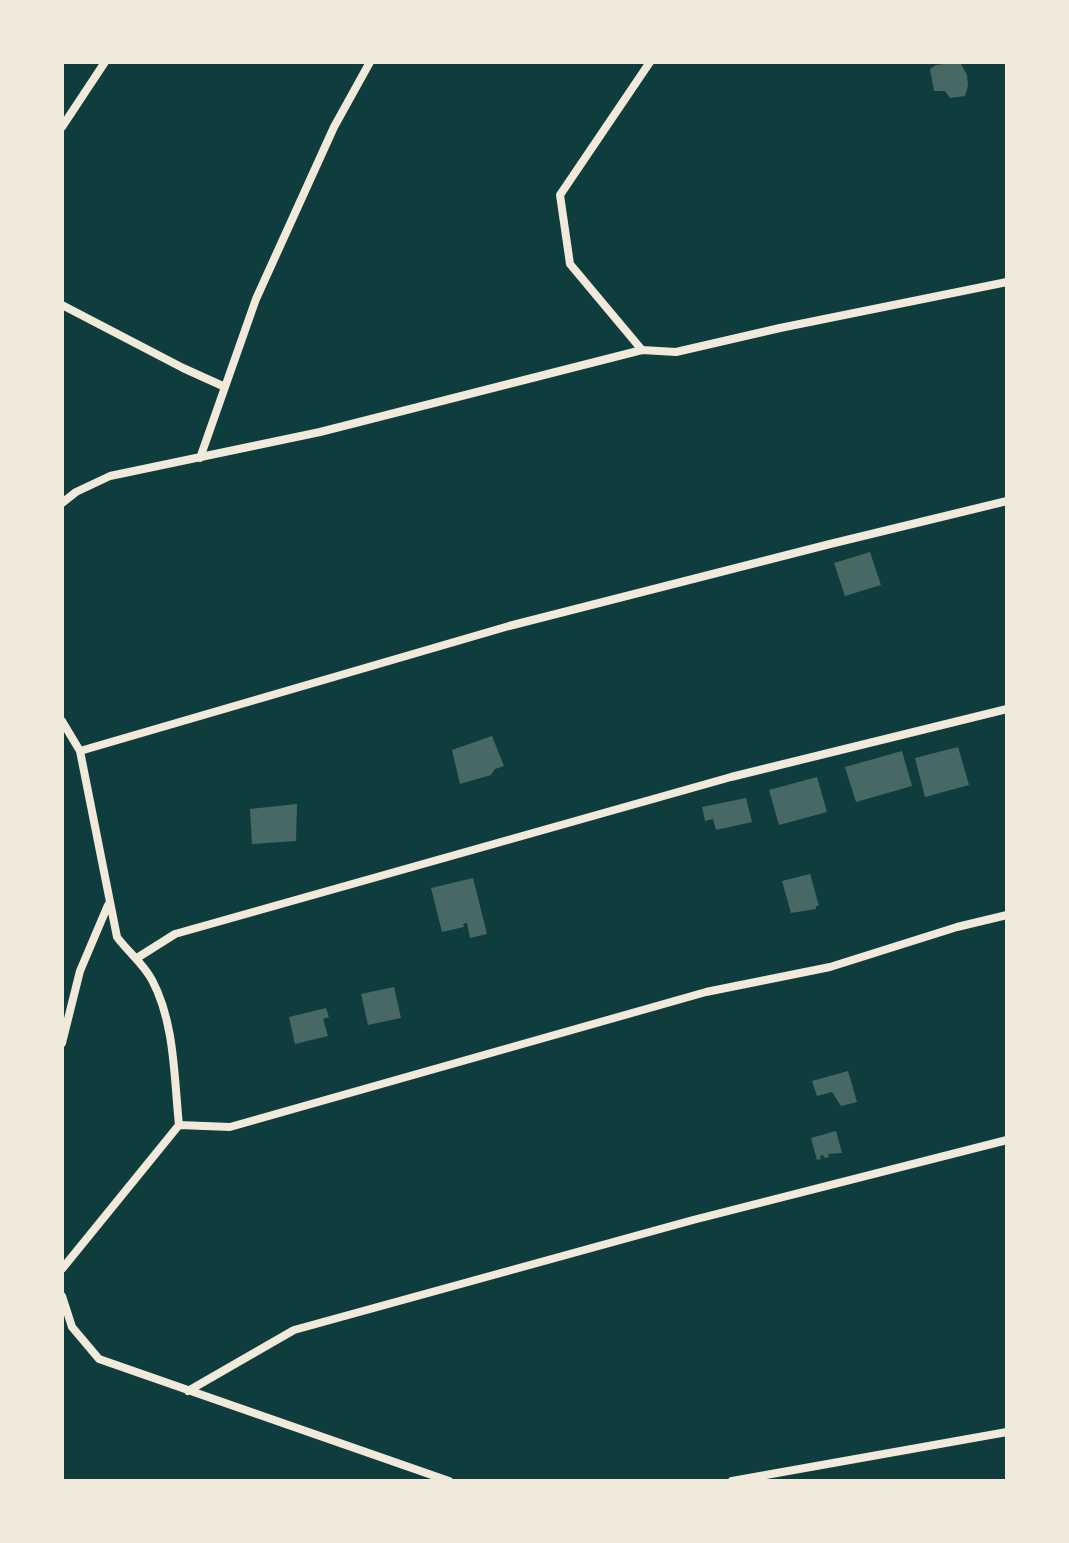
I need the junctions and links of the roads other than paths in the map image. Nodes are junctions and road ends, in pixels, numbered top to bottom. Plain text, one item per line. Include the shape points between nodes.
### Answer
1 (105, 62) edge
2 (370, 62) edge
3 (650, 62) edge
4 (62, 127) edge
5 (1007, 282) edge
6 (62, 305) edge
7 (642, 350) junction
8 (225, 387) junction
9 (200, 458) junction
10 (1007, 501) edge
11 (62, 503) edge
12 (1007, 709) edge
13 (62, 721) edge
14 (80, 751) junction
15 (109, 905) junction
16 (1007, 915) edge
17 (137, 958) junction
18 (62, 1043) edge
19 (179, 1125) junction
20 (1007, 1140) edge
21 (62, 1269) edge
22 (62, 1296) edge
23 (188, 1391) junction
24 (1007, 1432) edge
25 (449, 1481) edge
26 (732, 1481) edge

1 - 4 street
2 - 8 street via 334,127 256,299
3 - 7 street via 560,195 570,264
5 - 7 street via 676,352
6 - 8 street
7 - 9 street
8 - 9 street
9 - 11 street via 110,476
10 - 14 street via 509,626
12 - 17 street via 731,777 175,934
13 - 14 street
14 - 15 street
15 - 17 street via 117,937
15 - 18 street via 80,971
16 - 19 street via 830,967 706,992 230,1127
17 - 19 street via 152,981 168,1028
19 - 21 street
20 - 23 street via 294,1330
22 - 23 street via 72,1327 99,1359
23 - 25 street
24 - 26 street

